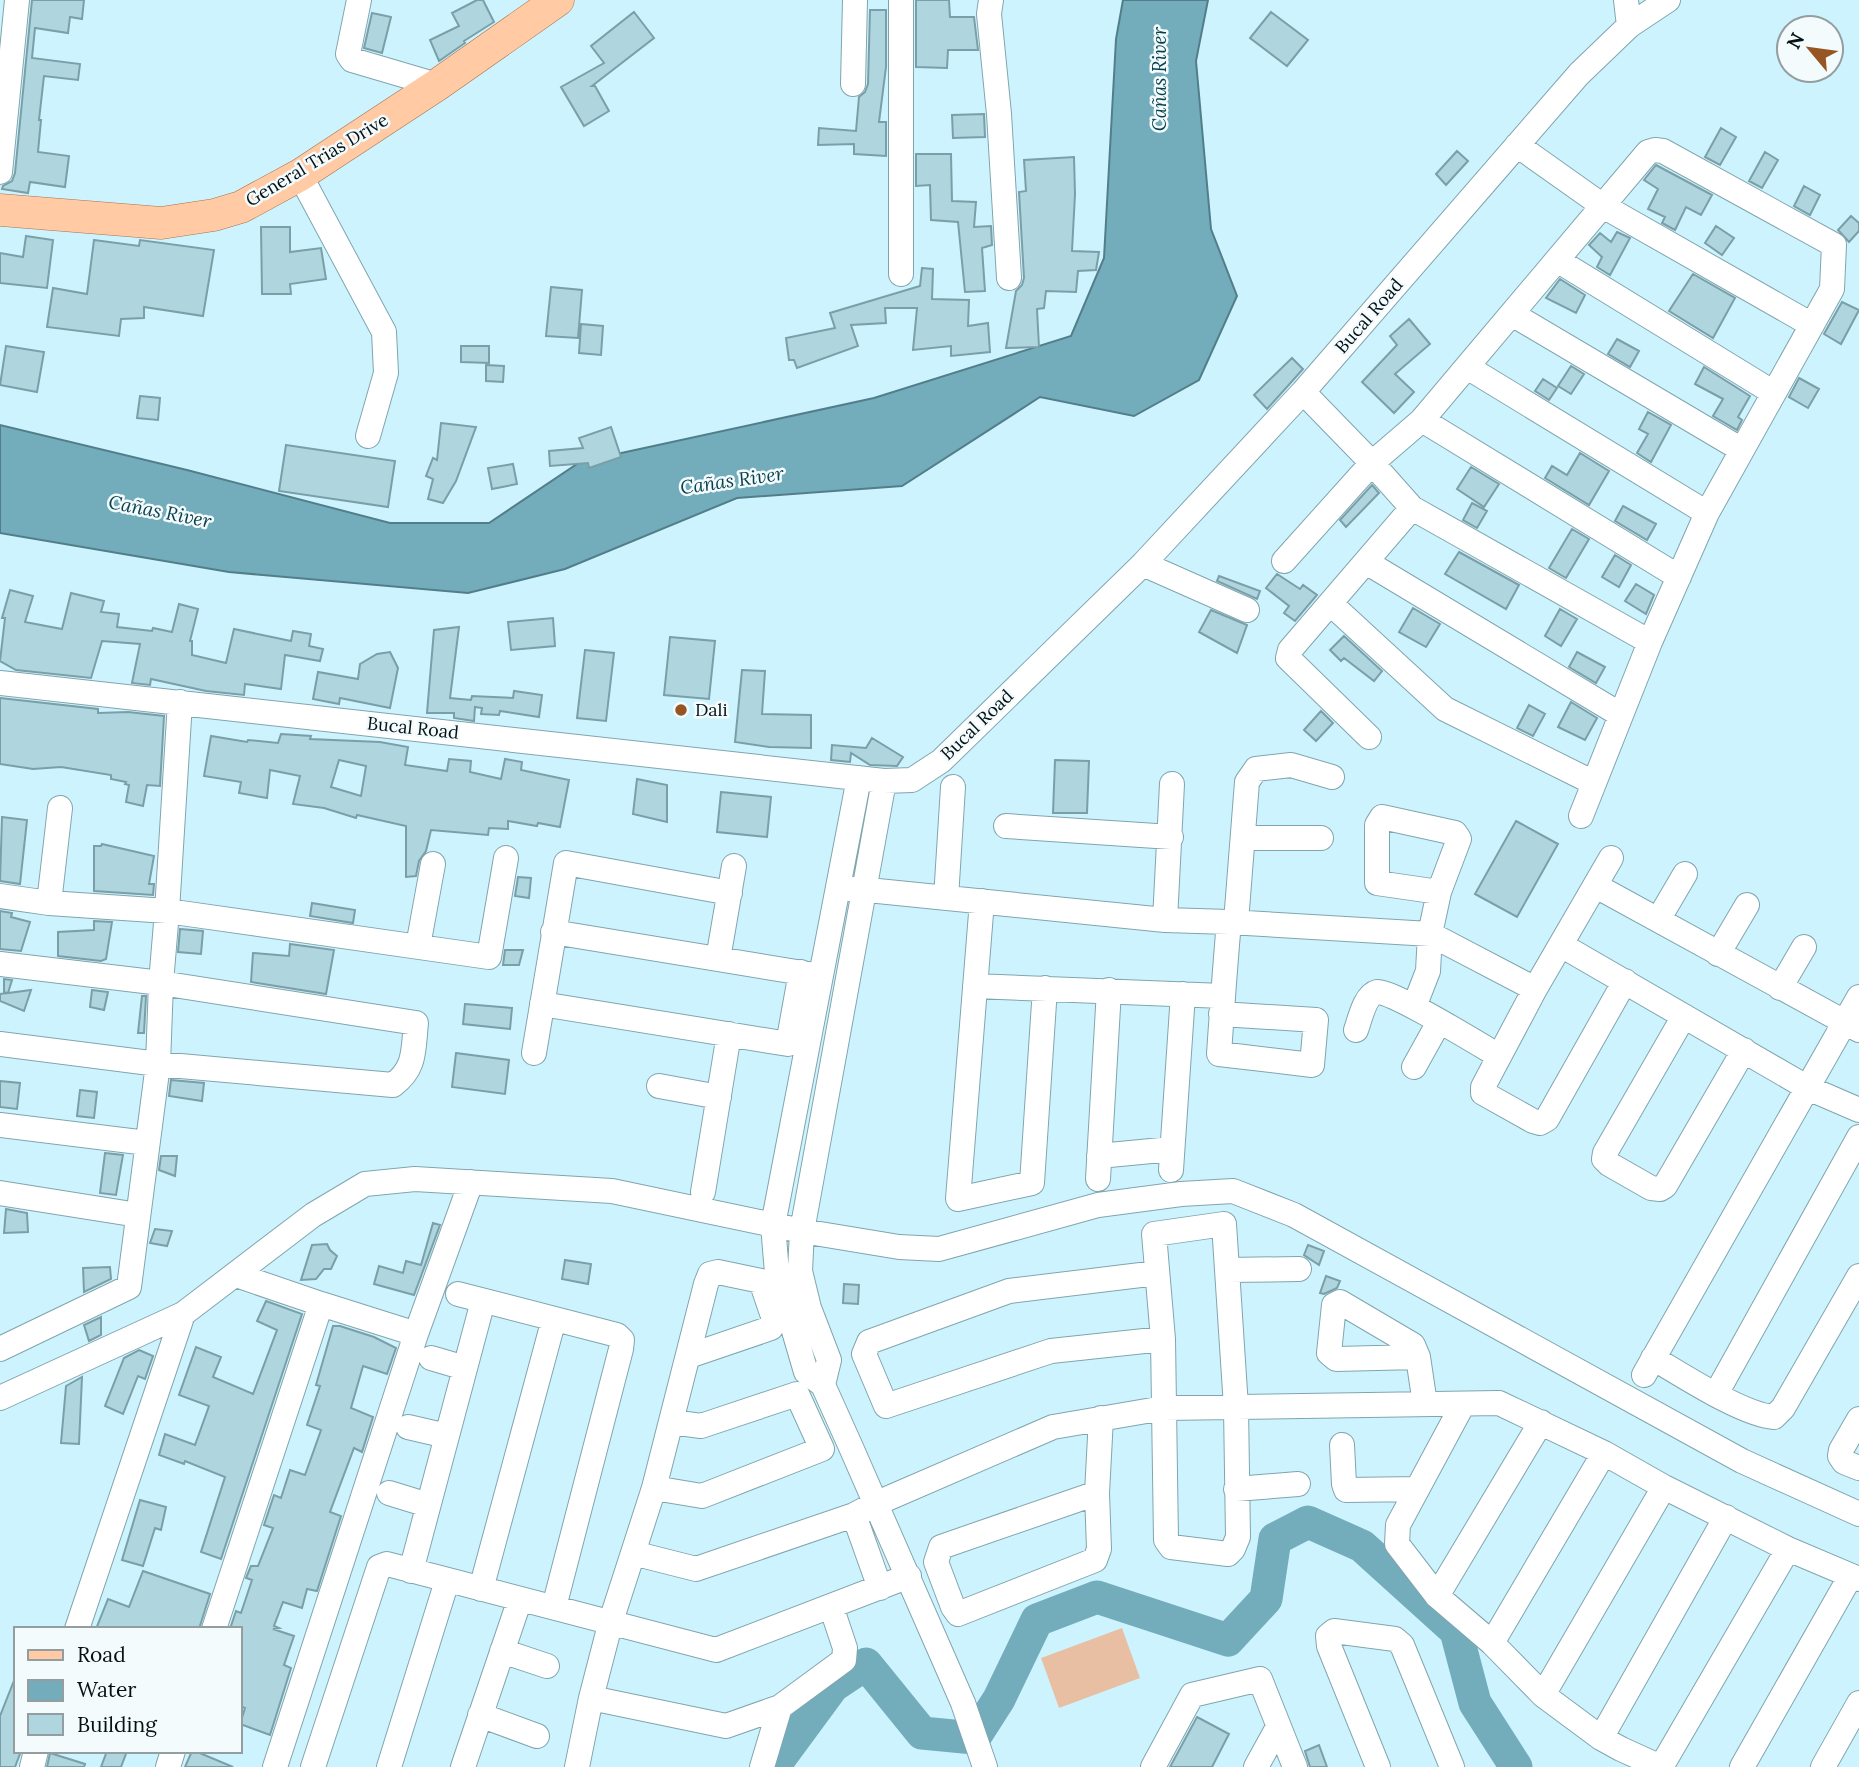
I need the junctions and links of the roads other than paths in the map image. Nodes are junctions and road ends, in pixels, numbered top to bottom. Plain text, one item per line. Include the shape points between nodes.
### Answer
1 (17, 0) edge
2 (359, 0) edge
3 (558, 0) edge
4 (855, 0) edge
5 (901, 0) edge
6 (991, 0) edge
7 (1626, 0) edge
8 (1668, 0) edge
9 (1629, 26) junction
10 (853, 84) dead end
11 (437, 85) junction
12 (1517, 145) junction
13 (0, 172) edge
14 (300, 175) junction
15 (1602, 206) junction
16 (0, 210) edge
17 (1557, 260) junction
18 (901, 274) dead end
19 (1009, 278) dead end
20 (1512, 314) junction
21 (1812, 325) junction
22 (1467, 367) junction
23 (1303, 393) junction
24 (1774, 393) junction
25 (1422, 420) junction
26 (368, 436) dead end
27 (1742, 450) junction
28 (1372, 463) junction
29 (1412, 508) junction
30 (1707, 513) junction
31 (1284, 561) dead end
32 (1366, 562) junction
33 (1143, 564) junction
34 (1679, 577) junction
35 (1331, 604) junction
36 (1247, 610) dead end
37 (1650, 642) junction
38 (0, 683) edge
39 (180, 702) junction
40 (1621, 715) junction
41 (1369, 737) dead end
42 (1332, 777) dead end
43 (859, 778) junction
44 (884, 781) junction
45 (1594, 783) junction
46 (1172, 784) dead end
47 (953, 787) dead end
48 (60, 808) dead end
49 (1581, 816) dead end
50 (1006, 826) dead end
51 (1171, 836) junction
52 (1243, 838) junction
53 (1321, 838) dead end
54 (506, 858) dead end
55 (1611, 858) dead end
56 (433, 864) dead end
57 (734, 866) dead end
58 (1685, 873) dead end
59 (1596, 886) junction
60 (838, 887) junction
61 (864, 890) junction
62 (1439, 892) dead end
63 (730, 893) junction
64 (0, 896) edge
65 (946, 898) junction
66 (982, 901) junction
67 (49, 902) junction
68 (1747, 905) dead end
69 (167, 911) junction
70 (1165, 920) junction
71 (1658, 920) junction
72 (1232, 922) junction
73 (553, 932) junction
74 (1430, 934) junction
75 (1561, 945) junction
76 (418, 946) junction
77 (1804, 947) dead end
78 (1718, 954) junction
79 (718, 959) junction
80 (0, 964) edge
81 (811, 974) junction
82 (848, 980) junction
83 (1626, 981) junction
84 (161, 983) junction
85 (975, 986) junction
86 (1045, 988) junction
87 (1780, 988) junction
88 (1535, 989) junction
89 (1108, 990) junction
90 (1183, 994) junction
91 (1859, 997) edge
92 (542, 1004) junction
93 (1414, 1007) junction
94 (1684, 1016) junction
95 (1439, 1022) junction
96 (1851, 1027) edge
97 (1356, 1030) dead end
98 (729, 1034) junction
99 (0, 1044) edge
100 (1744, 1050) junction
101 (534, 1053) dead end
102 (1499, 1056) junction
103 (158, 1064) junction
104 (1414, 1067) dead end
105 (659, 1086) dead end
106 (1808, 1088) junction
107 (719, 1097) junction
108 (1859, 1110) edge
109 (0, 1125) edge
110 (1859, 1137) edge
111 (147, 1143) junction
112 (471, 1182) junction
113 (703, 1192) dead end
114 (0, 1193) edge
115 (138, 1215) junction
116 (774, 1225) junction
117 (802, 1231) junction
118 (1299, 1269) dead end
119 (1227, 1270) junction
120 (1157, 1273) junction
121 (236, 1275) junction
122 (1859, 1276) edge
123 (458, 1294) dead end
124 (483, 1301) junction
125 (321, 1304) junction
126 (183, 1314) junction
127 (554, 1319) junction
128 (416, 1334) junction
129 (1163, 1339) junction
130 (0, 1349) edge
131 (689, 1356) dead end
132 (1418, 1357) dead end
133 (431, 1358) dead end
134 (465, 1368) junction
135 (823, 1385) junction
136 (1716, 1394) junction
137 (0, 1398) edge
138 (1425, 1404) junction
139 (1463, 1404) junction
140 (1236, 1407) junction
141 (1164, 1408) junction
142 (1101, 1418) junction
143 (1859, 1419) edge
144 (673, 1422) junction
145 (1541, 1422) junction
146 (408, 1427) dead end
147 (447, 1436) junction
148 (850, 1445) junction
149 (1342, 1445) dead end
150 (822, 1449) junction
151 (1604, 1453) junction
152 (1859, 1468) edge
153 (1298, 1485) dead end
154 (654, 1488) junction
155 (1664, 1488) junction
156 (1236, 1489) junction
157 (1418, 1489) junction
158 (389, 1493) dead end
159 (1097, 1493) junction
160 (428, 1505) junction
161 (865, 1510) junction
162 (1859, 1514) edge
163 (1726, 1517) junction
164 (1788, 1549) junction
165 (634, 1553) junction
166 (411, 1572) junction
167 (909, 1576) junction
168 (1854, 1578) edge
169 (447, 1581) junction
170 (880, 1588) junction
171 (481, 1589) junction
172 (1437, 1596) junction
173 (520, 1599) junction
174 (831, 1606) junction
175 (554, 1607) junction
176 (611, 1621) junction
177 (78, 1627) edge
178 (215, 1627) edge
179 (1492, 1643) junction
180 (502, 1651) junction
181 (547, 1666) dead end
182 (1543, 1695) junction
183 (591, 1698) junction
184 (1859, 1703) edge
185 (780, 1707) junction
186 (480, 1715) junction
187 (1278, 1727) junction
188 (537, 1736) dead end
189 (1611, 1751) edge
190 (984, 1763) edge
191 (275, 1767) edge
192 (313, 1767) edge
193 (389, 1767) edge
194 (463, 1767) edge
195 (577, 1767) edge
196 (762, 1767) edge
197 (1153, 1767) edge
198 (1256, 1767) edge
199 (1294, 1767) edge
200 (1378, 1767) edge
201 (1452, 1767) edge
202 (1742, 1767) edge
203 (1823, 1767) edge

1 - 13 street
2 - 11 street via 348,54 352,60
3 - 11 main road, General Trias Drive
4 - 10 street
5 - 18 street
6 - 19 street
7 - 9 street
8 - 9 street, Bucal Road
9 - 12 street, Bucal Road via 1579,74
11 - 14 main road, General Trias Drive
12 - 15 street
12 - 23 street, Bucal Road
14 - 16 main road, General Trias Drive via 241,207 161,223
14 - 26 street via 384,332 386,373
15 - 17 street
15 - 21 street
15 - 21 street via 1655,149 1834,246 1832,289
17 - 20 street
17 - 24 street
20 - 22 street
20 - 27 street
21 - 24 street
22 - 25 street
22 - 30 street
23 - 28 street
23 - 33 street, Bucal Road
24 - 27 street
25 - 28 street
25 - 34 street
27 - 30 street
28 - 29 street
28 - 31 street
29 - 32 street
29 - 37 street
30 - 34 street
32 - 35 street
32 - 40 street
33 - 36 street
33 - 44 street, Bucal Road via 941,761 912,780
34 - 37 street
35 - 41 street via 1288,658
35 - 45 street via 1445,709
37 - 40 street
38 - 39 street, Bucal Road
39 - 43 street, Bucal Road
39 - 69 street
40 - 45 street
42 - 52 street via 1291,765 1256,769 1247,782
43 - 44 street, Bucal Road
43 - 60 street
44 - 61 street
45 - 49 street
46 - 51 street
47 - 65 street
48 - 67 street
50 - 51 street
51 - 70 street
52 - 53 street
52 - 72 street
54 - 76 street via 489,957
55 - 59 street
56 - 76 street
57 - 63 street
58 - 71 street
59 - 71 street
59 - 75 street
60 - 61 street
60 - 81 street
61 - 65 street
61 - 82 street
62 - 74 street
63 - 73 street via 566,863
63 - 79 street
64 - 67 street
65 - 66 street
66 - 70 street
66 - 85 street
67 - 69 street
68 - 78 street
69 - 76 street
69 - 84 street
70 - 72 street
71 - 78 street
72 - 74 street
72 - 90 street via 1222,1005
73 - 79 street
73 - 92 street
74 - 88 street
74 - 93 street via 1428,971
75 - 83 street
75 - 88 street
77 - 87 street
78 - 87 street
79 - 81 street
80 - 84 street
81 - 82 street
81 - 98 street via 788,1044
81 - 116 street
82 - 117 street
83 - 94 street
83 - 102 street via 1547,1119 1533,1121 1483,1093
84 - 103 street
84 - 103 street via 416,1023 411,1067 393,1085
85 - 86 street
85 - 86 street via 958,1199 1032,1183
86 - 89 street
87 - 96 street
88 - 102 street
89 - 90 street
89 - 90 street via 1099,1167 1172,1160
91 - 96 street
92 - 98 street
92 - 101 street
93 - 95 street
93 - 97 street via 1377,992 1365,1005
94 - 100 street
94 - 100 street via 1605,1153 1609,1164 1640,1182 1651,1188 1665,1186
95 - 102 street
95 - 104 street
96 - 106 street
98 - 107 street
99 - 103 street
100 - 106 street
103 - 111 street
105 - 107 street
106 - 108 street
106 - 136 street via 1649,1367
107 - 113 street
109 - 111 street
110 - 136 street
111 - 115 street
112 - 116 street via 612,1191
112 - 121 street via 415,1179 365,1184 313,1215
112 - 128 street
114 - 115 street
115 - 130 street via 129,1287
116 - 117 street
116 - 135 street via 777,1273 789,1320 806,1372
117 - 135 street via 800,1271 829,1360
117 - 162 street via 939,1250 1098,1205 1233,1191 1294,1215 1742,1461
118 - 119 street
119 - 120 street via 1224,1224 1154,1234
119 - 140 street
120 - 129 street
120 - 129 street via 1009,1291 869,1342 863,1354 886,1406 1051,1351
121 - 125 street
121 - 126 street
122 - 136 street via 1774,1417
123 - 124 street
124 - 127 street
124 - 134 street
125 - 128 street
125 - 178 street
126 - 137 street
126 - 177 street
127 - 171 street
127 - 175 street via 622,1340
128 - 191 street
129 - 141 street
131 - 144 street
132 - 138 street
133 - 134 street
134 - 147 street
135 - 148 street
138 - 139 street
138 - 140 street
139 - 145 street via 1499,1403
139 - 157 street
140 - 141 street
140 - 156 street
141 - 142 street
141 - 156 street via 1166,1540 1171,1548 1228,1554 1238,1537
142 - 159 street
142 - 161 street via 1053,1427
143 - 152 street via 1840,1456
144 - 150 street via 701,1426 797,1394
144 - 154 street
145 - 151 street
145 - 172 street
146 - 147 street
147 - 160 street
148 - 150 street
148 - 161 street
149 - 157 street via 1346,1490
150 - 154 street via 702,1496
151 - 155 street
151 - 179 street
153 - 156 street
154 - 165 street
155 - 163 street
155 - 182 street
157 - 172 street via 1398,1525 1397,1544
158 - 160 street
159 - 159 street via 1099,1549 1095,1560 958,1614 936,1562 941,1547
160 - 166 street
161 - 165 street via 696,1569
161 - 167 street
161 - 170 street
163 - 164 street
163 - 189 street
164 - 168 street
164 - 189 street via 1664,1762 1654,1764
165 - 176 street
166 - 169 street
166 - 192 street via 387,1564 379,1567
167 - 170 street
167 - 190 street
168 - 202 street
169 - 171 street
169 - 193 street
170 - 174 street
171 - 173 street
172 - 179 street
173 - 175 street
173 - 180 street
174 - 176 street via 716,1650
174 - 185 street via 845,1648 844,1660
175 - 176 street
176 - 183 street
179 - 182 street
180 - 181 street
180 - 186 street
182 - 189 street
183 - 185 street via 726,1726
183 - 195 street
184 - 203 street
185 - 196 street
186 - 188 street
186 - 194 street
187 - 197 street via 1260,1679 1192,1695
187 - 198 street
187 - 199 street
200 - 201 street via 1329,1646 1328,1636 1334,1631 1395,1639 1402,1645

